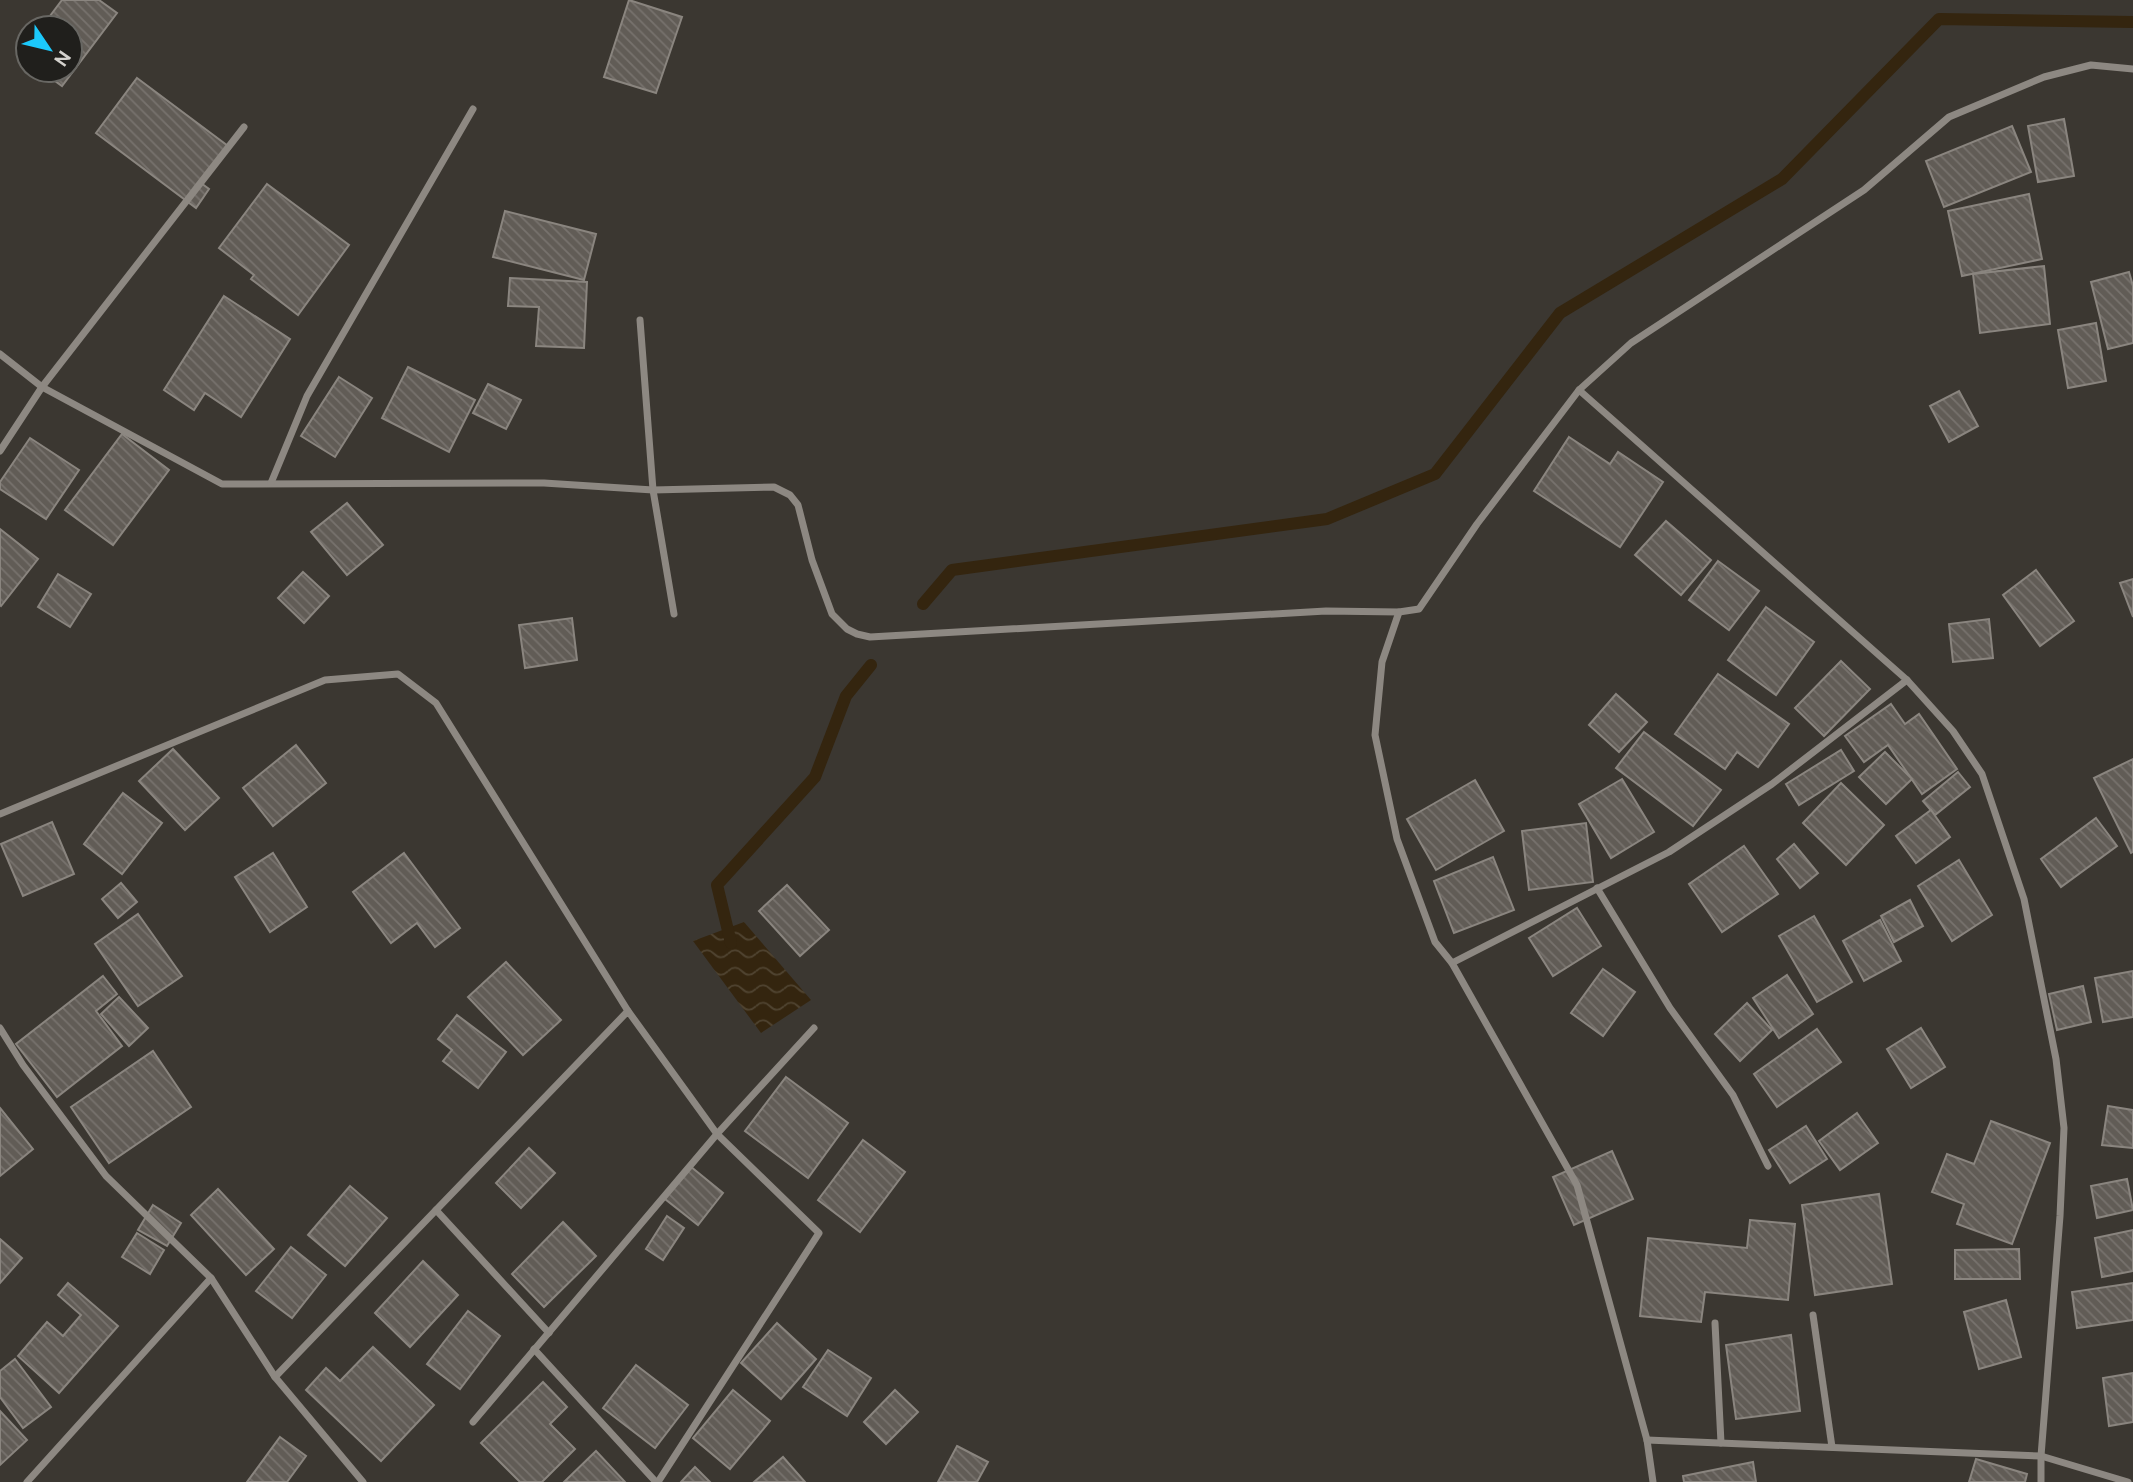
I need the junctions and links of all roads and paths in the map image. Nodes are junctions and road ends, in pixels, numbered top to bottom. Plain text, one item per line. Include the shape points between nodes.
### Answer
1 (2133, 69) edge
2 (473, 109) dead end
3 (244, 127) dead end
4 (640, 320) dead end
5 (0, 354) edge
6 (42, 387) junction
7 (1579, 390) junction
8 (0, 451) edge
9 (271, 483) junction
10 (653, 490) junction
11 (1399, 612) junction
12 (674, 614) dead end
13 (1907, 680) junction
14 (0, 814) edge
15 (1597, 888) junction
16 (1452, 964) junction
17 (628, 1011) junction
18 (0, 1028) edge
19 (814, 1028) dead end
20 (717, 1134) junction
21 (1768, 1166) dead end
22 (436, 1210) junction
23 (211, 1278) junction
24 (1813, 1315) dead end
25 (1714, 1322) dead end
26 (549, 1333) junction
27 (534, 1349) junction
28 (275, 1377) junction
29 (473, 1422) dead end
30 (1647, 1440) junction
31 (1721, 1443) junction
32 (1832, 1447) junction
33 (2041, 1456) junction
34 (27, 1482) edge
35 (363, 1482) edge
36 (657, 1482) edge
37 (1653, 1482) edge
38 (2041, 1482) edge
39 (2128, 1482) edge

1 - 7 street via 2091,65 2043,77 1949,117 1864,190 1631,343
2 - 9 street via 307,396
3 - 6 street
4 - 10 street
5 - 6 street
6 - 8 street
6 - 9 street via 222,484
7 - 11 street via 1419,609
7 - 13 street
9 - 10 street via 544,483
10 - 11 street via 783,490 798,505 832,614 847,629 870,637 1326,611
10 - 12 street
11 - 16 street via 1382,662 1375,735 1397,839 1435,942
13 - 15 street via 1772,784 1669,852
13 - 33 street via 1953,731 1982,775 2024,899 2056,1059 2064,1128
14 - 17 street via 325,680 398,674 436,703
15 - 16 street
15 - 21 street via 1670,1008 1733,1095
16 - 30 street via 1577,1185
17 - 20 street
17 - 22 street
18 - 23 street via 106,1176
19 - 20 street
20 - 26 street
20 - 36 street via 819,1233
22 - 26 street
22 - 28 street
23 - 28 street
23 - 34 street
24 - 32 street
25 - 31 street
26 - 27 street
27 - 29 street
27 - 36 street
28 - 35 street
30 - 31 street
30 - 37 street
31 - 32 street
32 - 33 street
33 - 38 street
33 - 39 street

